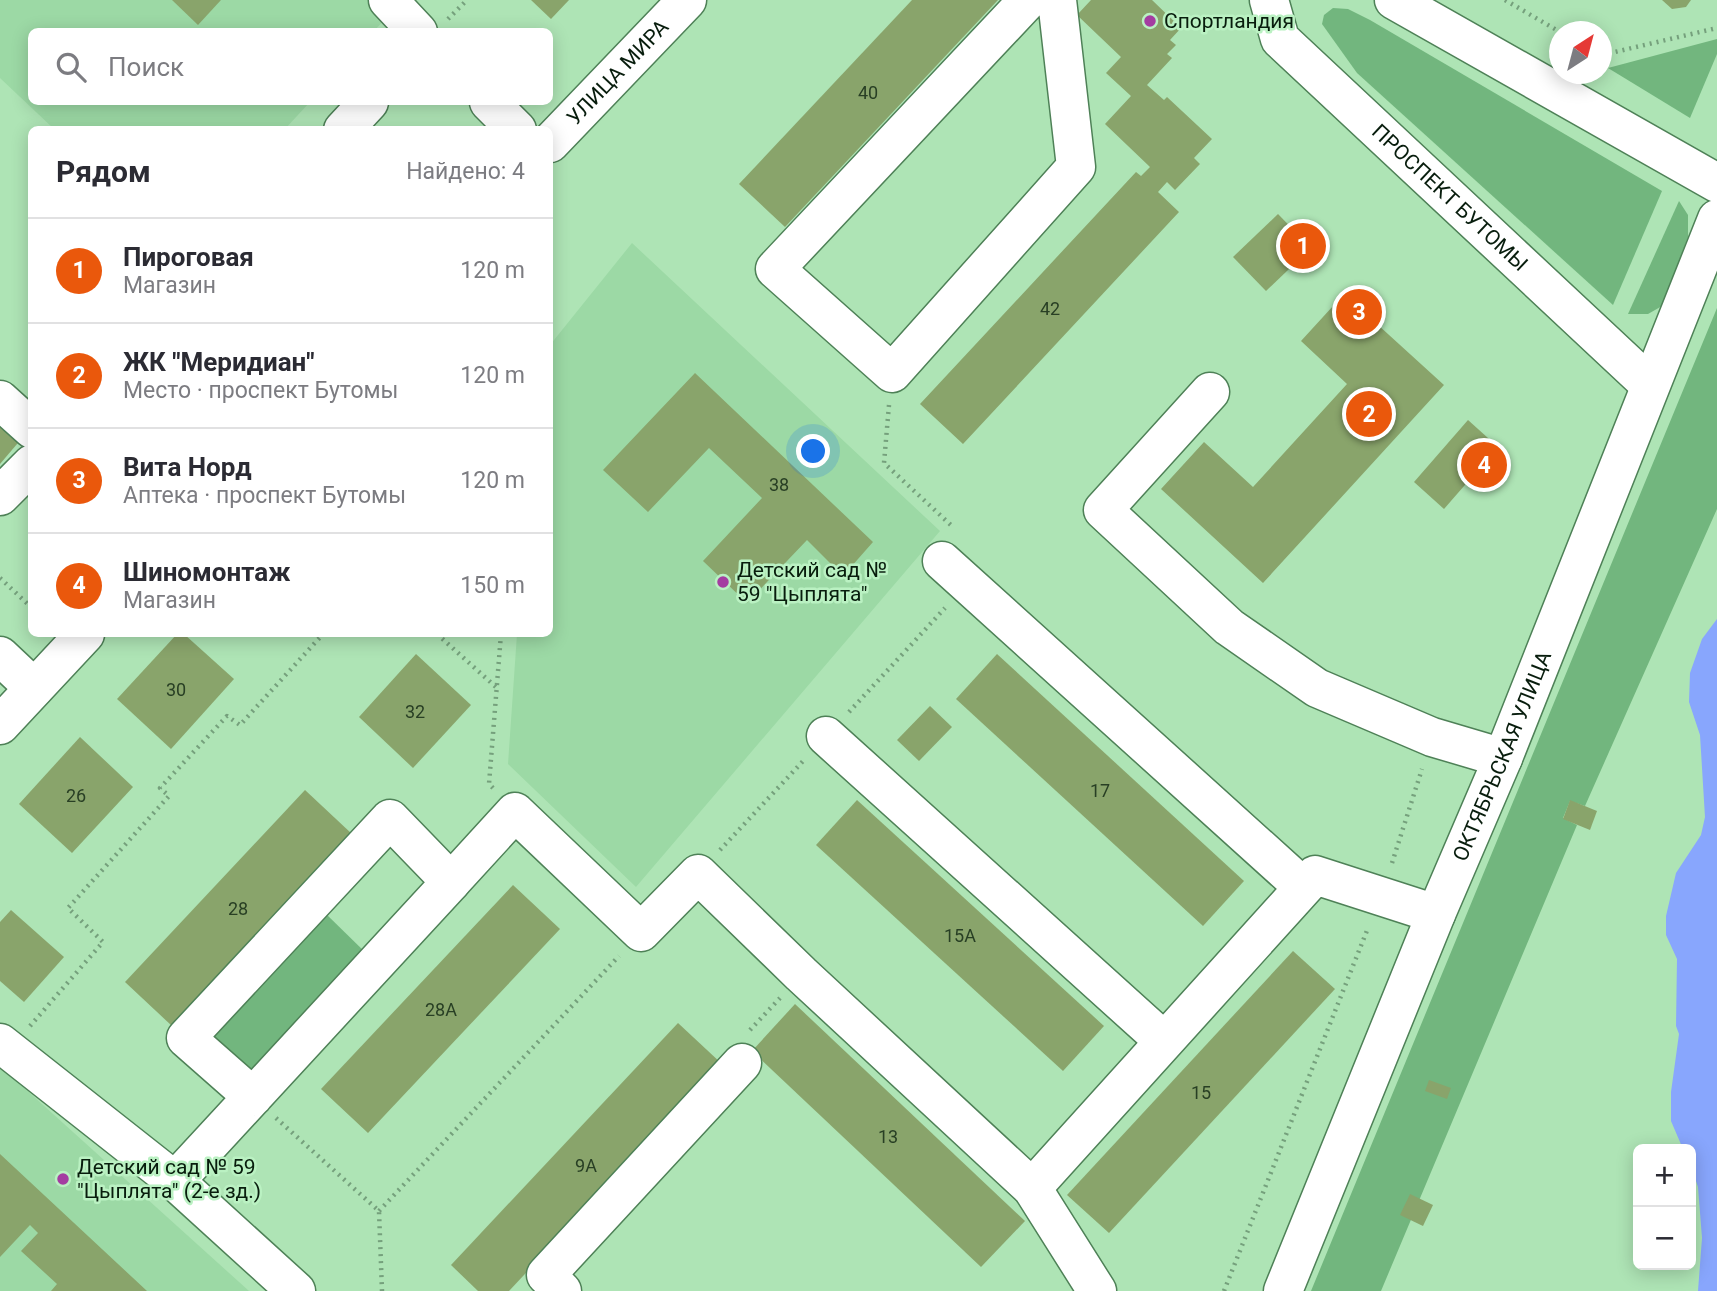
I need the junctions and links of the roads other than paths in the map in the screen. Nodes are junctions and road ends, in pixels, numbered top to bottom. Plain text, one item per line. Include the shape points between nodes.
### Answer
1 (388, 0) edge
2 (687, 0) edge
3 (1028, 0) edge
4 (1057, 0) edge
5 (1269, 0) edge
6 (1394, 0) edge
7 (431, 28) edge
8 (366, 105) edge
9 (492, 105) edge
10 (347, 126) edge
11 (513, 126) edge
12 (553, 140) edge
13 (1717, 184) edge
14 (1717, 219) edge
15 (1650, 386) junction
16 (1210, 392) dead end
17 (0, 400) edge
18 (28, 425) edge
19 (28, 468) edge
20 (0, 496) edge
21 (942, 561) road end
22 (82, 637) edge
23 (0, 656) edge
24 (34, 688) junction
25 (0, 725) edge
26 (826, 736) dead end
27 (1503, 758) junction
28 (452, 883) junction
29 (1303, 887) junction
30 (1436, 914) junction
31 (1164, 1041) junction
32 (4, 1046) edge
33 (742, 1063) road end
34 (253, 1097) junction
35 (174, 1181) junction
36 (1032, 1188) junction
37 (296, 1291) edge
38 (562, 1291) edge
39 (1097, 1291) edge
40 (1283, 1291) edge

1 - 7 street
2 - 12 street, УЛИЦА МИРА
3 - 4 street via 775,269 892,373 1076,167
5 - 15 street, ПРОСПЕКТ БУТОМЫ via 1280,39
6 - 13 street
8 - 10 street
9 - 11 street
14 - 15 street, ОКТЯБРЬСКАЯ УЛИЦА
15 - 27 street, ОКТЯБРЬСКАЯ УЛИЦА
16 - 27 street via 1103,510 1229,627 1317,688 1432,737
17 - 18 street
19 - 20 street
21 - 29 street
22 - 24 street
23 - 24 street
24 - 25 street
26 - 31 street
27 - 30 street, ОКТЯБРЬСКАЯ УЛИЦА
28 - 34 street
28 - 34 street via 390,819 186,1038
28 - 36 street via 515,812 641,932 698,874
29 - 30 street via 1315,874
29 - 31 street
30 - 40 street, ОКТЯБРЬСКАЯ УЛИЦА
31 - 36 street
32 - 35 street
33 - 38 street via 547,1275
34 - 35 street
35 - 37 street
36 - 39 street

